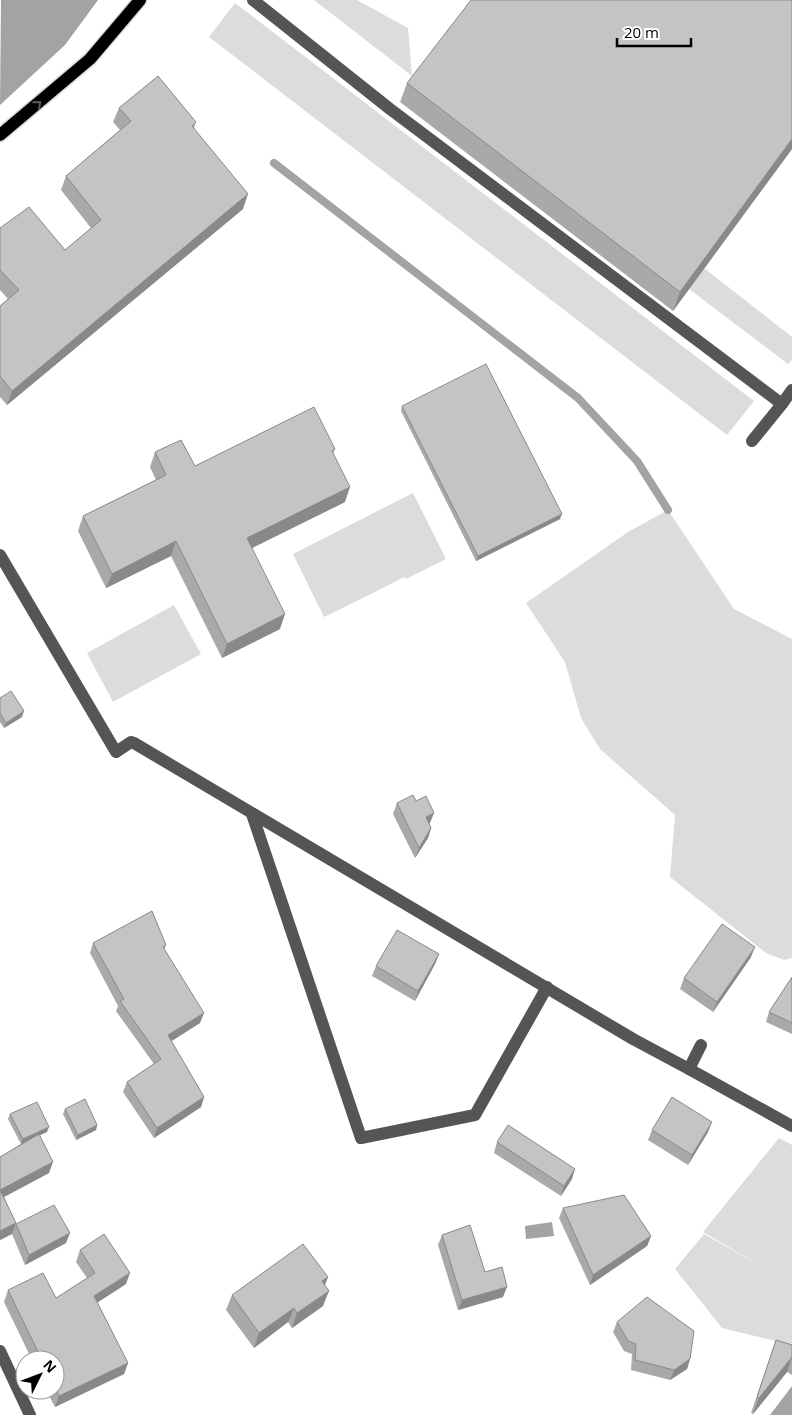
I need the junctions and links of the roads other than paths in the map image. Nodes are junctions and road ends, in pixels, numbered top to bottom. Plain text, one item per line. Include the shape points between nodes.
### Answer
1 (140, 0) edge
2 (252, 0) edge
3 (0, 135) edge
4 (792, 390) edge
5 (782, 404) junction
6 (752, 441) dead end
7 (0, 554) edge
8 (252, 814) junction
9 (547, 987) junction
10 (701, 1045) dead end
11 (689, 1069) junction
12 (792, 1126) edge
13 (0, 1351) edge
14 (30, 1415) edge

3 -> 1 main road via 90,59
2 - 5 street via 390,109
4 - 5 street
5 - 6 street
7 - 8 street via 116,752 131,742
8 - 9 street
8 - 9 street via 361,1138 475,1115
9 - 11 street
10 - 11 street
11 - 12 street
13 - 14 street

